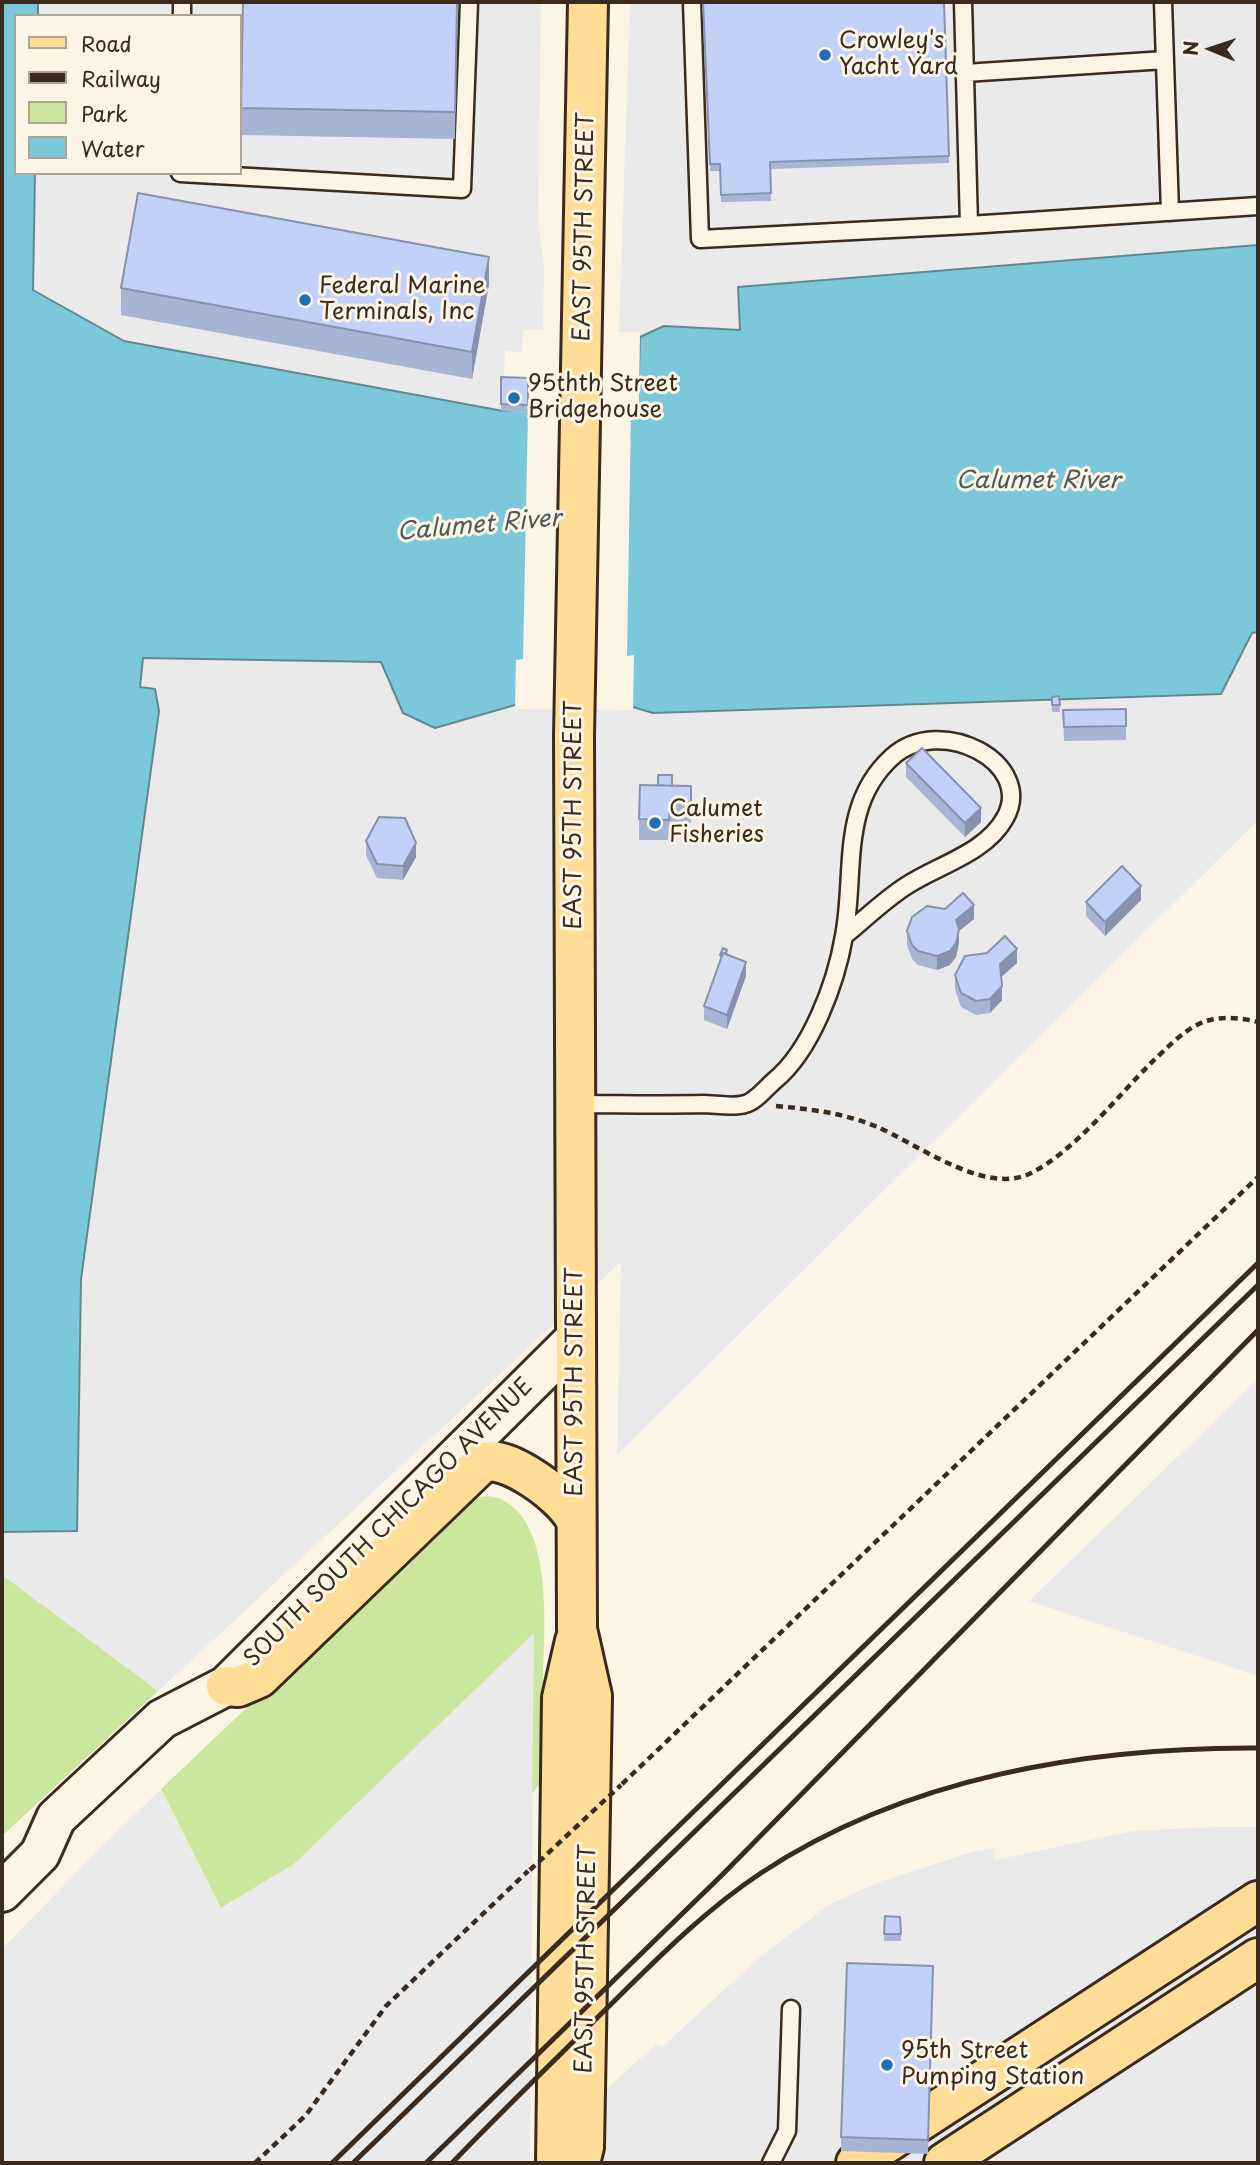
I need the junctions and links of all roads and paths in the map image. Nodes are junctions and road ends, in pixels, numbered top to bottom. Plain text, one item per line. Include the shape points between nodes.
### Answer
1 (469, 2) edge
2 (588, 2) edge
3 (692, 2) edge
4 (964, 2) edge
5 (1163, 2) edge
6 (1165, 60) junction
7 (965, 73) junction
8 (215, 175) edge
9 (1258, 206) edge
10 (1170, 212) junction
11 (969, 225) junction
12 (844, 936) junction
13 (1258, 1022) edge
14 (575, 1104) junction
15 (746, 1104) junction
16 (1258, 1177) edge
17 (576, 1338) junction
18 (576, 1522) junction
19 (577, 1629) junction
20 (212, 1693) junction
21 (2, 1892) edge
22 (1258, 1901) edge
23 (1258, 1958) edge
24 (791, 2009) dead end
25 (255, 2163) edge
26 (556, 2163) edge
27 (580, 2163) edge
28 (771, 2163) edge
29 (856, 2163) edge
30 (944, 2163) edge

1 - 8 lane via 462,189
2 - 14 main road, EAST 95TH STREET via 574,736
3 - 11 lane via 700,239
4 - 7 lane
5 - 6 lane
6 - 7 lane
6 - 10 lane
7 - 11 lane
9 - 10 lane
10 - 11 lane
12 - 12 lane via 850,843 875,778 893,756 915,742 951,740 984,754 1009,781 1012,794 1007,816 995,834 903,887
12 - 15 lane via 815,1029 789,1069
13 - 15 path via 1242,1018 1205,1021 1171,1043 1057,1156 1026,1175 994,1178 969,1172 873,1126 817,1109
14 - 15 lane
14 - 17 main road, EAST 95TH STREET
16 - 25 path, bridge via 386,2006 306,2115
17 - 18 main road, EAST 95TH STREET
17 - 20 main road, SOUTH SOUTH CHICAGO AVENUE
18 - 19 main road, EAST 95TH STREET
18 - 20 main road via 571,1509 540,1483 497,1461 482,1463 259,1678
19 - 26 main road, EAST 95TH STREET via 562,1698
19 - 27 main road, EAST 95TH STREET via 592,1696 584,2147
20 - 21 main road, SOUTH SOUTH CHICAGO AVENUE via 177,1736 70,1840 40,1854
22 - 29 main road
23 - 30 main road
24 - 28 lane via 787,2131

